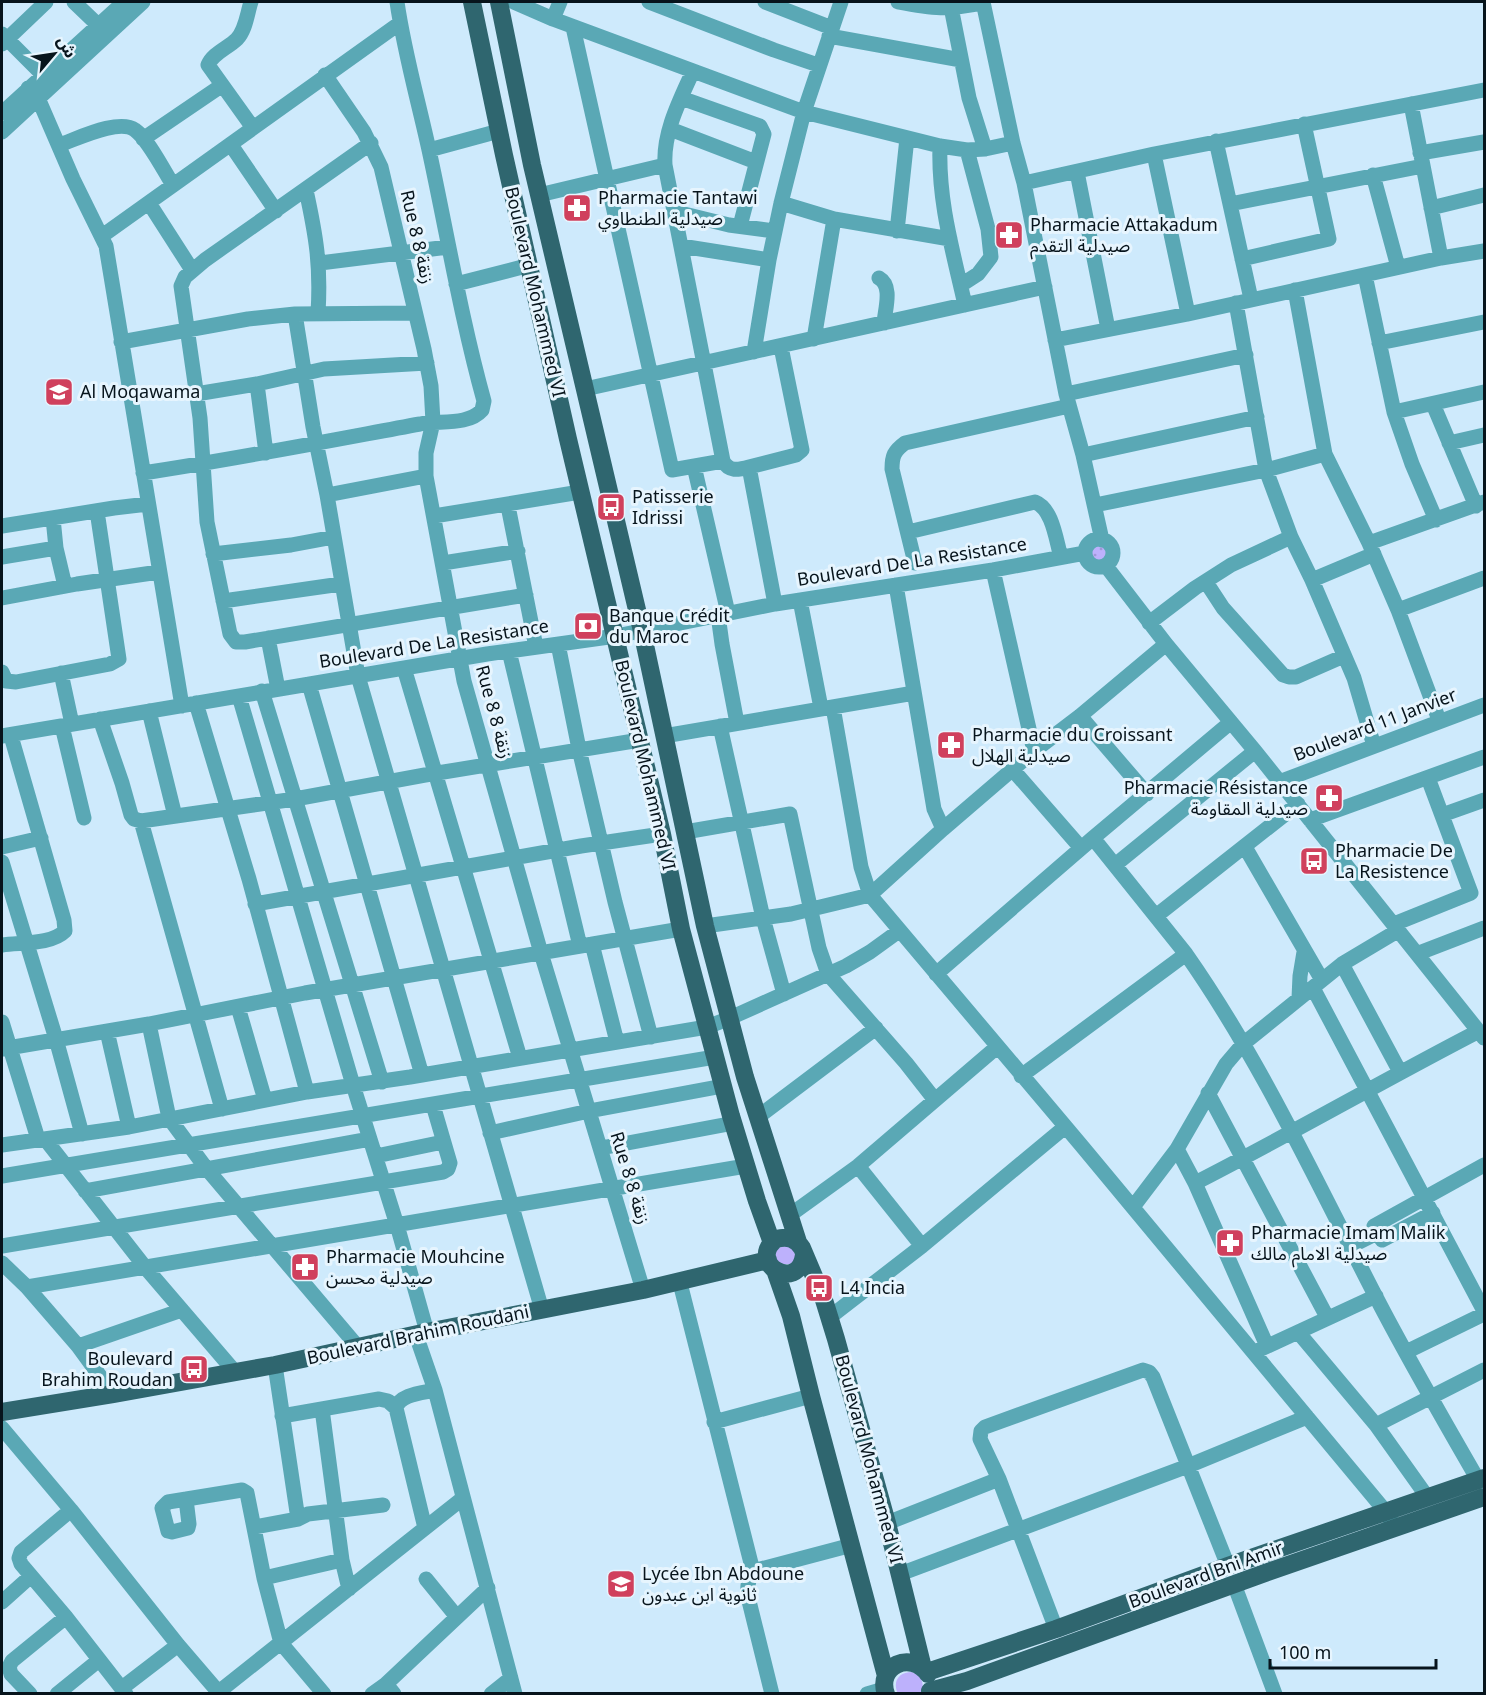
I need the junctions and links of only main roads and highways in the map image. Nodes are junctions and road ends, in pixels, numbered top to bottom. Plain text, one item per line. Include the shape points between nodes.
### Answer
1 (472, 2) edge
2 (509, 3) edge
3 (801, 1248) junction
4 (771, 1258) junction
5 (66, 1401) junction
6 (2, 1412) edge
7 (2, 1426) edge
8 (1482, 1485) edge
9 (925, 1670) junction
10 (881, 1688) edge
11 (930, 1692) edge

1 - 4 main road, Boulevard Mohammed VI via 498,131 681,929
2 - 3 main road, Boulevard Mohammed VI via 539,195 642,631 705,926 758,1117
3 - 4 main road via 788,1237 776,1239
3 - 4 main road via 803,1261 786,1274
3 - 9 main road, Boulevard Mohammed VI via 830,1317
4 - 5 main road, Boulevard Brahim Roudani via 680,1283 275,1365
4 - 10 main road, Boulevard Mohammed VI via 791,1316 852,1545
5 - 6 main road, Boulevard Brahim Roudani
5 - 7 main road, Boulevard Brahim Roudani
8 - 9 main road, Boulevard Bni Amir via 1428,1498 1056,1629
8 - 11 main road, Boulevard Bni Amir via 1395,1529
9 - 10 main road via 912,1662 899,1663 889,1671
9 - 11 main road, Boulevard Mohammed VI via 930,1678

